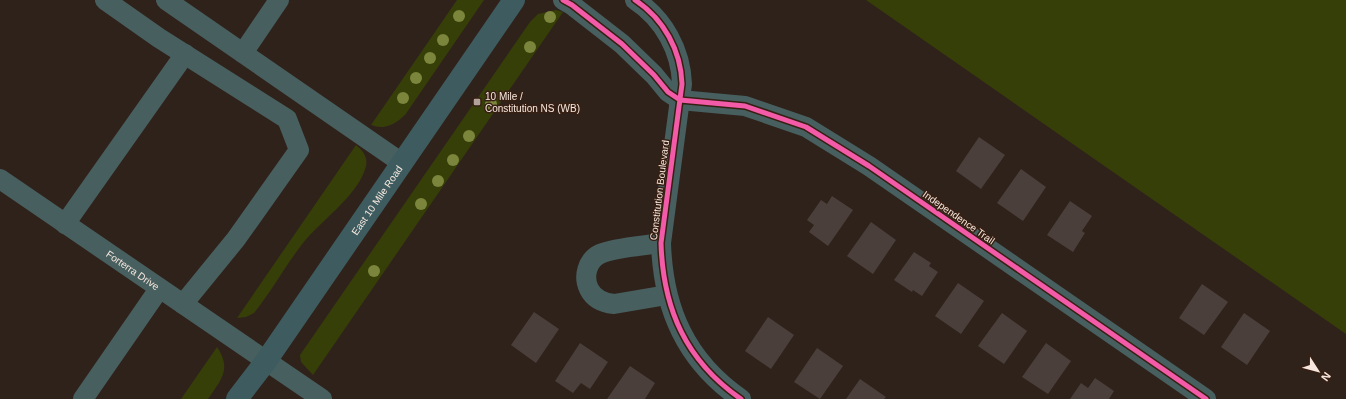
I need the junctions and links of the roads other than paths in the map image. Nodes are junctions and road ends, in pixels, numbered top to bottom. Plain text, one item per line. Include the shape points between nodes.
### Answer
1 (105, 0) edge
2 (280, 0) edge
3 (514, 0) edge
4 (563, 0) edge
5 (635, 0) edge
6 (177, 3) edge
7 (242, 53) junction
8 (185, 54) junction
9 (680, 100) junction
10 (402, 163) junction
11 (0, 179) edge
12 (65, 224) junction
13 (661, 243) junction
14 (159, 289) junction
15 (666, 295) junction
16 (183, 304) junction
17 (266, 361) junction
18 (83, 399) edge
19 (237, 399) edge
20 (322, 399) edge
21 (742, 399) edge
22 (1206, 399) edge

1 - 8 street
2 - 7 street
3 - 10 main road, East 10 Mile Road
4 - 9 street via 622,44 668,92
5 - 9 street, Constitution Boulevard via 646,7 674,42 682,67
6 - 7 street
7 - 10 street
8 - 12 street
8 - 16 street via 287,119 299,150 236,239
9 - 13 street, Constitution Boulevard
9 - 22 street, Independence Trail via 745,106 806,127 869,166
10 - 17 main road, East 10 Mile Road
11 - 12 street, Forterra Drive
12 - 14 street, Forterra Drive
13 - 15 street, Constitution Boulevard
13 - 15 street via 601,254 590,262 586,275 594,295 607,303
14 - 16 street, Forterra Drive
14 - 18 street
15 - 21 street, Constitution Boulevard via 678,328 706,370 725,388
16 - 17 street, Forterra Drive
17 - 19 main road, East 10 Mile Road
17 - 20 street, Forterra Drive

